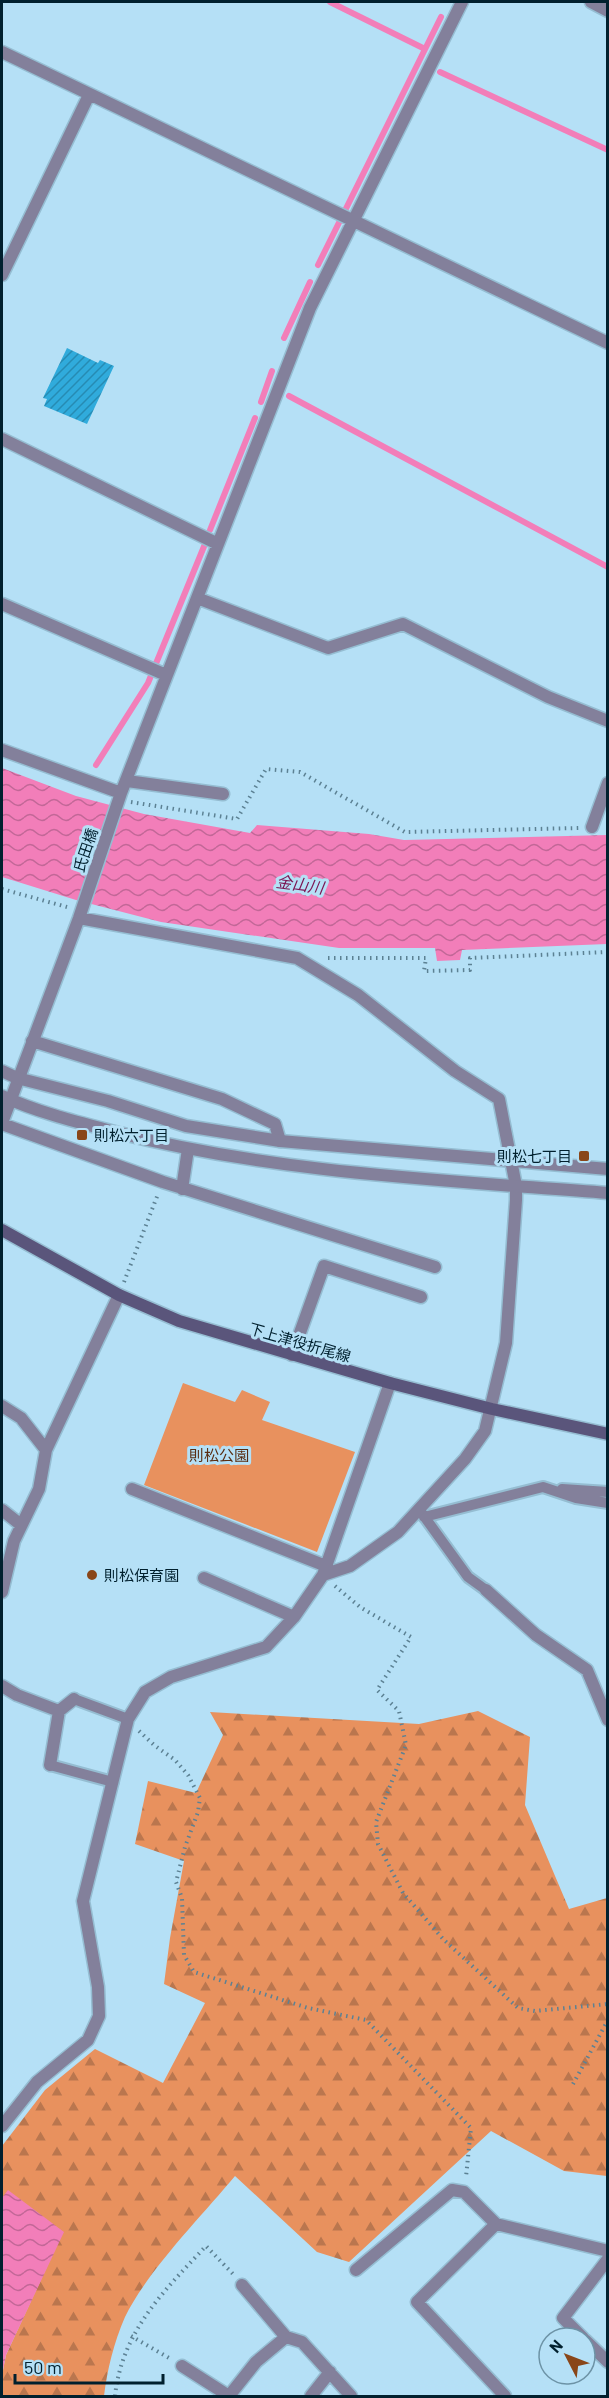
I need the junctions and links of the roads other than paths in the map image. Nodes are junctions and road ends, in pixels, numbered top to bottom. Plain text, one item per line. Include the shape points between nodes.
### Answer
1 (462, 2) edge
2 (591, 2) edge
3 (608, 11) edge
4 (2, 52) edge
5 (89, 95) junction
6 (352, 222) junction
7 (2, 275) edge
8 (608, 344) edge
9 (2, 439) edge
10 (218, 544) junction
11 (197, 598) junction
12 (2, 604) edge
13 (166, 675) junction
14 (608, 721) edge
15 (2, 750) edge
16 (127, 781) junction
17 (608, 783) edge
18 (223, 794) dead end
19 (120, 796) junction
20 (592, 827) road end
21 (79, 914) junction
22 (32, 1041) junction
23 (2, 1071) edge
24 (17, 1078) junction
25 (6, 1098) edge
26 (2, 1124) edge
27 (280, 1141) junction
28 (189, 1149) junction
29 (512, 1161) junction
30 (608, 1169) edge
31 (516, 1186) junction
32 (182, 1189) junction
33 (608, 1194) edge
34 (2, 1230) edge
35 (435, 1268) dead end
36 (119, 1295) junction
37 (421, 1298) dead end
38 (292, 1355) junction
39 (390, 1383) junction
40 (2, 1406) edge
41 (492, 1409) junction
42 (608, 1434) edge
43 (46, 1450) junction
44 (543, 1487) junction
45 (132, 1489) dead end
46 (608, 1492) edge
47 (608, 1503) edge
48 (2, 1510) edge
49 (422, 1513) junction
50 (21, 1525) junction
51 (325, 1571) junction
52 (204, 1578) dead end
53 (486, 1590) joint
54 (2, 1592) edge
55 (294, 1617) junction
56 (2, 1686) edge
57 (74, 1699) joint
58 (59, 1711) junction
59 (128, 1719) junction
60 (608, 1720) edge
61 (50, 1765) joint
62 (113, 1782) junction
63 (2, 2126) edge
64 (496, 2224) junction
65 (608, 2251) edge
66 (608, 2259) edge
67 (356, 2270) dead end
68 (242, 2285) road end
69 (571, 2326) edge
70 (286, 2337) junction
71 (597, 2351) edge
72 (608, 2362) edge
73 (182, 2366) road end
74 (330, 2373) junction
75 (229, 2396) edge
76 (311, 2397) edge
77 (351, 2397) edge
78 (505, 2397) edge

1 - 6 street, 氏田橋
2 - 3 street
4 - 5 street
5 - 6 street
5 - 7 street
6 - 8 street
6 - 10 street, 氏田橋 via 310,308
9 - 10 street
10 - 11 street, 氏田橋
11 - 13 street, 氏田橋
11 - 14 street via 328,648 403,624 548,697
12 - 13 street
13 - 16 street, 氏田橋
15 - 19 street
16 - 18 street
16 - 19 street, 氏田橋
17 - 20 street
19 - 21 street, 氏田橋
21 - 22 street, 氏田橋
21 - 29 street via 297,958 358,994 455,1071 499,1099
22 - 24 street, 氏田橋
22 - 27 street via 222,1099 275,1124
23 - 24 street
24 - 25 street, 氏田橋
24 - 27 street via 186,1126
25 - 26 street, 氏田橋
25 - 28 street via 92,1126
26 - 32 street
27 - 29 street
28 - 31 street via 278,1164
28 - 32 street
29 - 30 street
29 - 31 street
31 - 33 street
31 - 41 street via 506,1343
32 - 35 street
34 - 36 main road, 下上津役折尾線
36 - 38 main road, 下上津役折尾線 via 180,1321
36 - 43 street
37 - 38 street via 324,1266
38 - 39 main road, 下上津役折尾線
39 - 41 main road, 下上津役折尾線
39 - 51 street
40 - 43 street via 21,1418
41 - 42 main road, 下上津役折尾線
41 - 49 street via 485,1431
43 - 50 street via 39,1489
44 - 46 lane
44 - 47 lane
44 - 49 lane
45 - 51 street
48 - 50 street
49 - 51 street via 350,1566
49 - 53 lane via 468,1577
50 - 54 street
51 - 55 street
52 - 55 street
53 - 60 street via 536,1635 587,1670
55 - 59 street via 266,1647 171,1677 145,1692
56 - 58 street
57 - 58 street
57 - 59 lane
58 - 61 street
59 - 62 street
61 - 62 lane
62 - 63 street via 83,1901 98,1987 99,2016 87,2040 37,2082
64 - 65 street
64 - 67 street via 464,2192 452,2190
64 - 78 street via 417,2302
66 - 69 street via 563,2318
68 - 70 street
70 - 74 street via 302,2342
70 - 75 street via 256,2362
71 - 72 street
73 - 75 street
74 - 76 street
74 - 77 street

